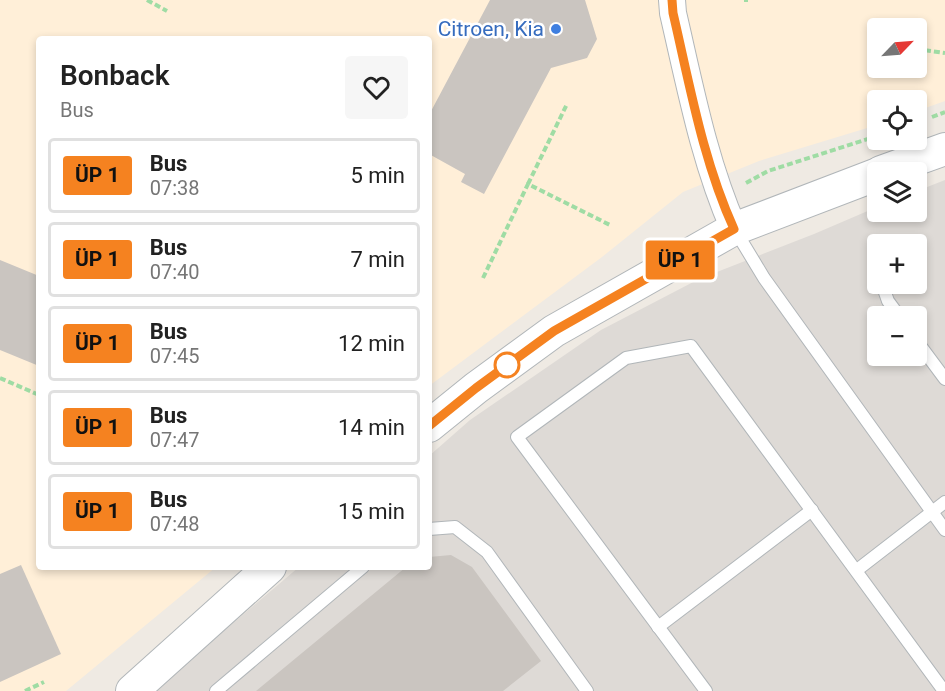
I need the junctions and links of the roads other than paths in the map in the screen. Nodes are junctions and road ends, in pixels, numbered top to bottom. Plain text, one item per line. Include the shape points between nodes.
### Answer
1 (672, 0) edge
2 (945, 149) edge
3 (909, 162) edge
4 (867, 178) edge
5 (734, 229) junction
6 (927, 355) edge
7 (945, 379) edge
8 (432, 424) edge
9 (945, 502) edge
10 (812, 510) junction
11 (932, 512) junction
12 (432, 529) edge
13 (945, 530) edge
14 (267, 570) edge
15 (359, 570) edge
16 (857, 570) junction
17 (658, 627) junction
18 (132, 691) edge
19 (216, 691) edge
20 (586, 691) edge
21 (706, 691) edge
22 (944, 691) edge

1 - 5 street via 701,134 720,199
2 - 3 street
4 - 5 street
5 - 8 street via 554,331
5 - 11 lane via 764,278
6 - 7 lane
9 - 11 lane
10 - 16 lane
10 - 17 lane
10 - 17 lane via 691,346 626,358 517,437
11 - 13 lane
11 - 16 lane
12 - 20 lane via 455,527 487,552
14 - 18 street
15 - 19 lane
16 - 22 lane
17 - 21 lane

